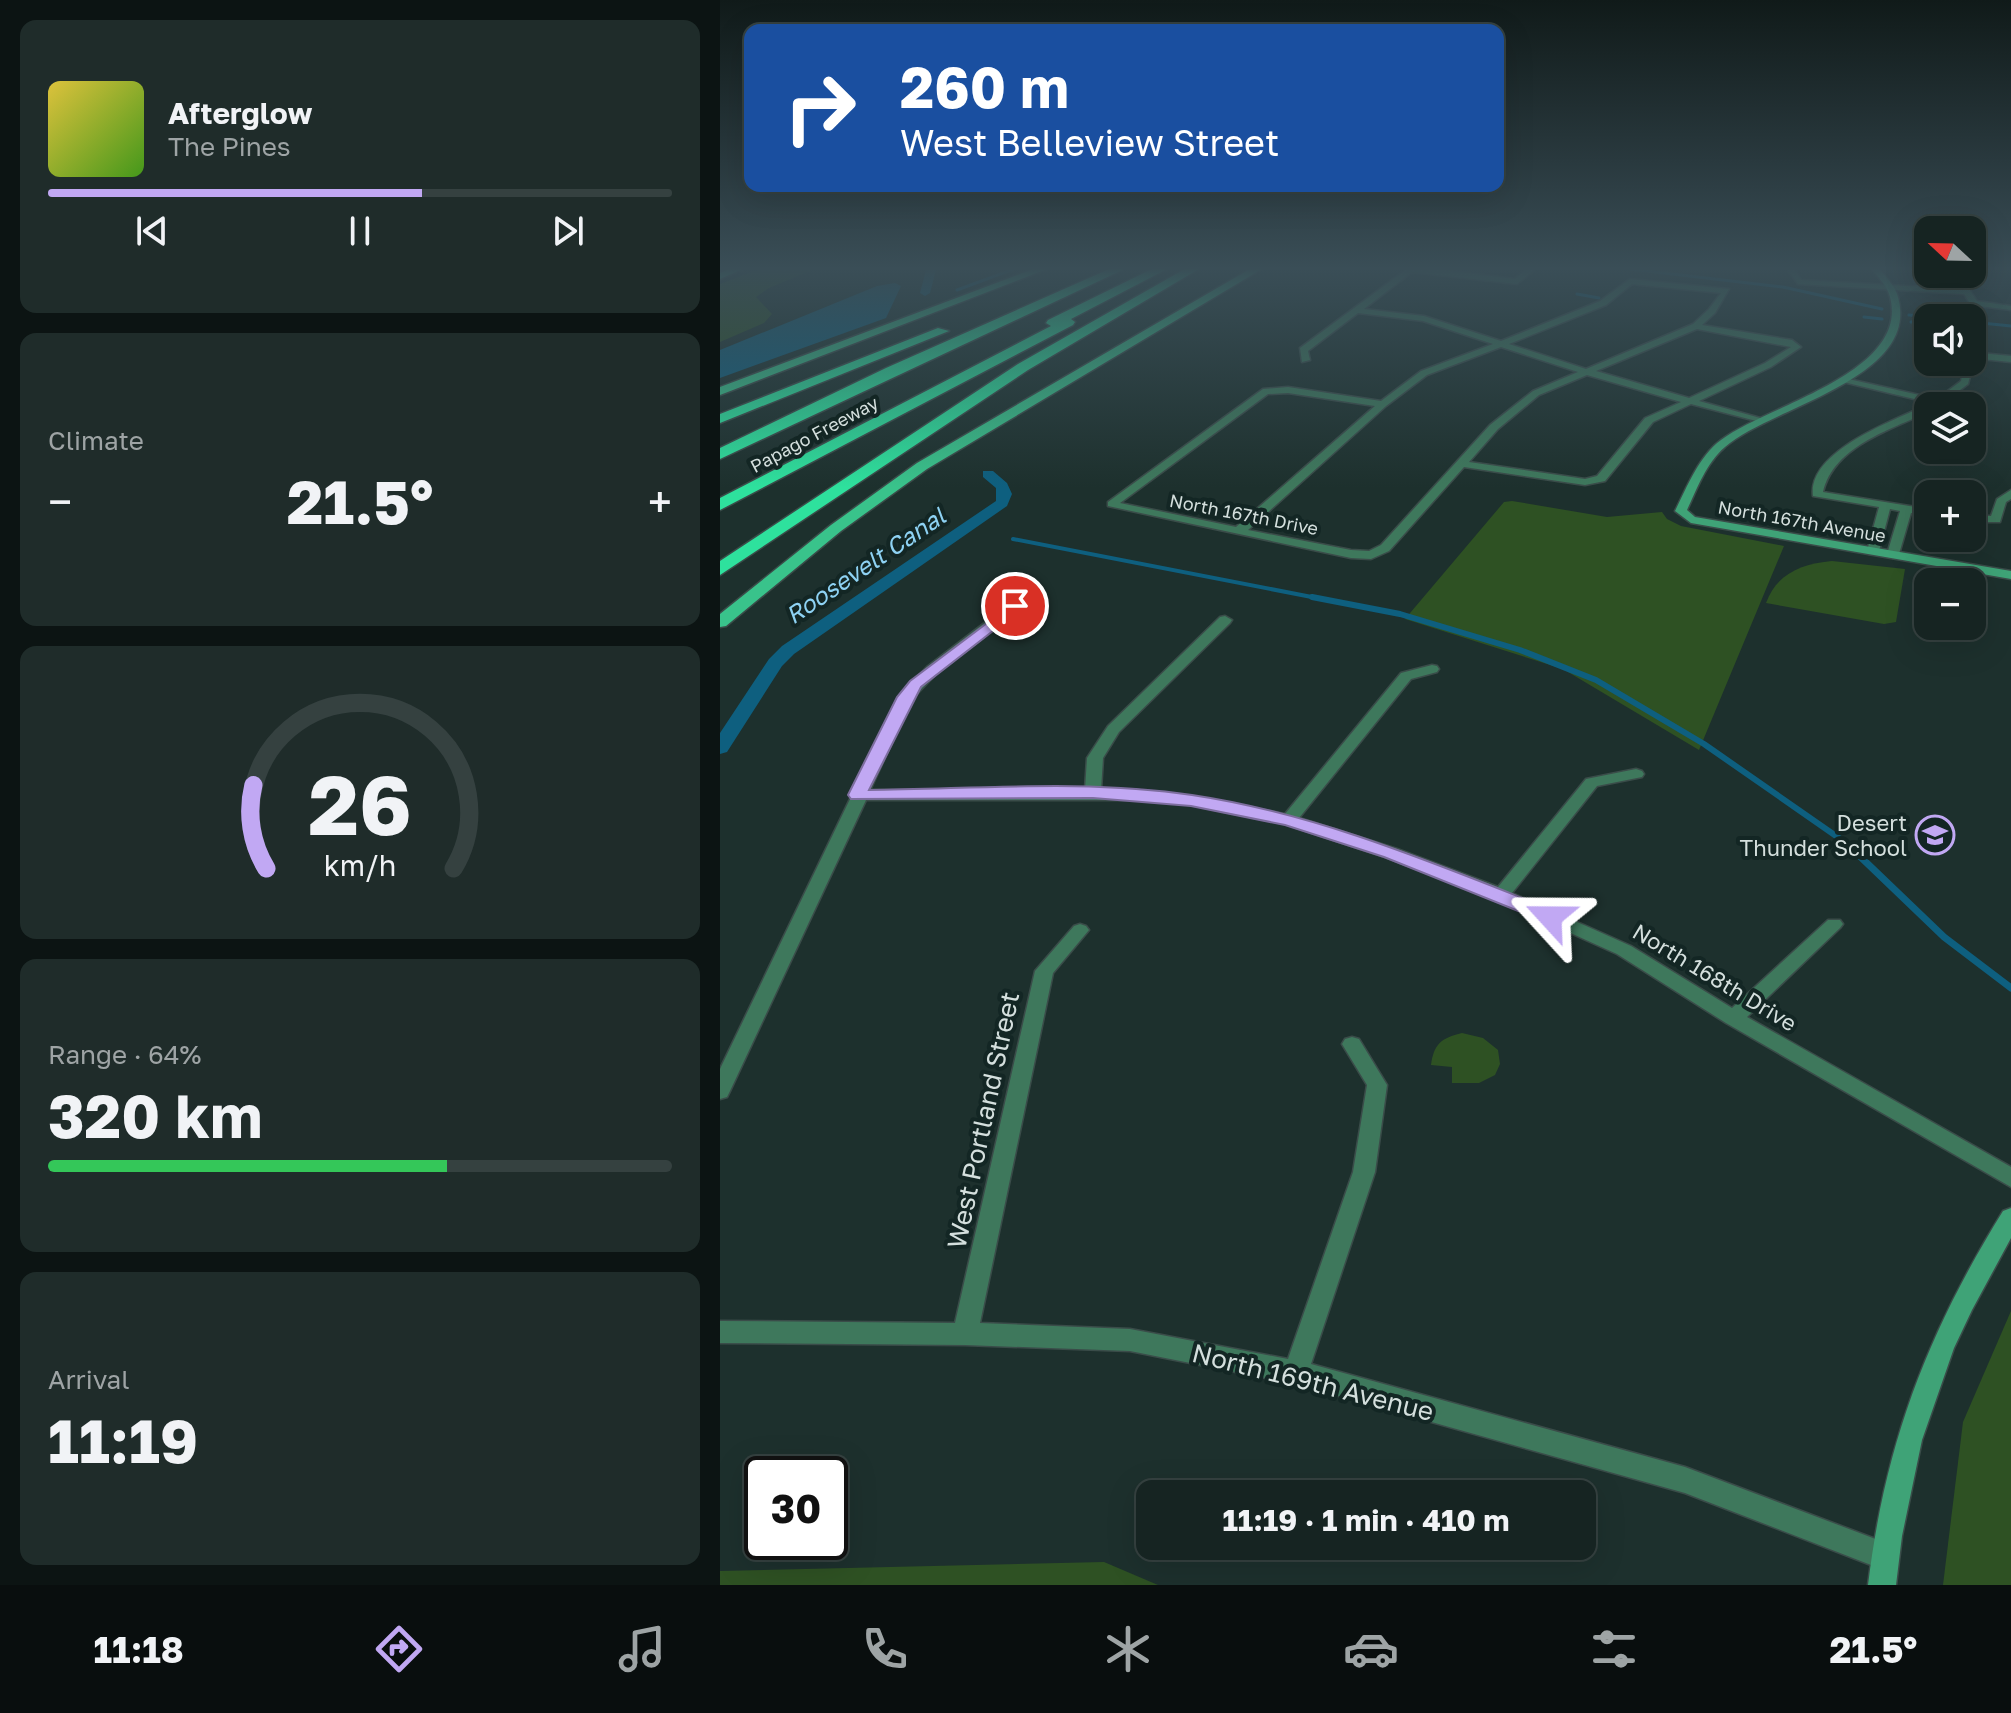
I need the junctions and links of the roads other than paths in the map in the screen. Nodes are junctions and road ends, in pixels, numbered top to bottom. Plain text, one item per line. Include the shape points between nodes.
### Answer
1 (855, 340) edge
2 (921, 340) edge
3 (960, 340) edge
4 (1018, 340) edge
5 (1034, 340) edge
6 (1067, 340) edge
7 (1135, 340) edge
8 (1316, 340) edge
9 (1488, 340) edge
10 (1510, 340) edge
11 (1665, 340) edge
12 (1775, 340) edge
13 (1888, 340) edge
14 (1500, 344) junction
15 (1986, 359) edge
16 (2011, 359) edge
17 (1305, 360) dead end
18 (891, 371) junction
19 (1584, 371) junction
20 (1967, 376) edge
21 (1848, 378) junction
22 (720, 391) edge
23 (1952, 392) edge
24 (1914, 397) edge
25 (1687, 401) junction
26 (1383, 404) junction
27 (1914, 416) edge
28 (720, 419) edge
29 (1756, 423) junction
30 (720, 441) edge
31 (720, 454) edge
32 (1463, 464) junction
33 (2011, 493) edge
34 (720, 496) edge
35 (720, 505) edge
36 (1885, 505) junction
37 (1907, 508) junction
38 (1914, 509) edge
39 (1986, 520) edge
40 (1239, 531) junction
41 (1873, 551) junction
42 (1893, 554) junction
43 (720, 569) edge
44 (2011, 575) edge
45 (1014, 591) dead end
46 (1225, 620) dead end
47 (720, 622) edge
48 (1432, 669) dead end
49 (1636, 774) dead end
50 (1093, 793) junction
51 (857, 795) junction
52 (1289, 820) junction
53 (1501, 895) junction
54 (1834, 924) dead end
55 (1080, 930) dead end
56 (1733, 1018) junction
57 (1352, 1044) dead end
58 (720, 1091) edge
59 (2011, 1178) edge
60 (2011, 1218) edge
61 (720, 1332) edge
62 (965, 1334) junction
63 (1296, 1372) junction
64 (1884, 1556) junction
65 (1882, 1585) edge

1 - 22 main road
2 - 28 highway
3 - 18 highway, Papago Freeway
4 - 34 highway
5 - 35 highway, Papago Freeway
6 - 43 highway
7 - 47 main road via 884,493
8 - 17 street via 1303,350
9 - 14 street
10 - 14 street
11 - 19 street
12 - 25 street via 1797,347
13 - 21 street
14 - 19 street
14 - 26 street via 1424,373
15 - 16 street
18 - 30 highway via 836,388
18 - 31 highway
19 - 25 street
19 - 32 street via 1536,393 1494,427
20 - 23 street
21 - 24 street
21 - 29 street
25 - 29 street
25 - 32 street via 1649,420 1601,479 1585,482
26 - 40 street
26 - 40 street, North 167th Drive via 1266,391 1112,504
27 - 36 street via 1835,456 1818,478 1817,494
29 - 41 street, North 167th Avenue via 1713,454 1683,515
32 - 40 street, North 167th Drive via 1385,548 1371,555
33 - 39 street via 2001,501 1996,520
36 - 37 street
36 - 41 street
37 - 38 street
37 - 42 street
41 - 42 street, North 167th Avenue
42 - 44 street, North 167th Avenue
45 - 51 street via 1015,606 916,684
46 - 50 street via 1113,729 1095,758
48 - 52 street via 1406,676
49 - 53 street via 1592,782
50 - 51 street, North 168th Drive
50 - 52 street, North 168th Drive via 1191,800
51 - 58 street
52 - 53 street, North 168th Drive
53 - 56 street, North 168th Drive via 1624,950
54 - 56 street
55 - 62 street, West Portland Street via 1044,971
56 - 59 street, North 168th Drive
57 - 63 street via 1377,1085 1364,1172
60 - 64 street via 1978,1268 1934,1363 1904,1457
61 - 62 street, North 169th Avenue
62 - 63 street, North 169th Avenue via 1130,1340
63 - 64 street, North 169th Avenue via 1685,1480
64 - 65 street

